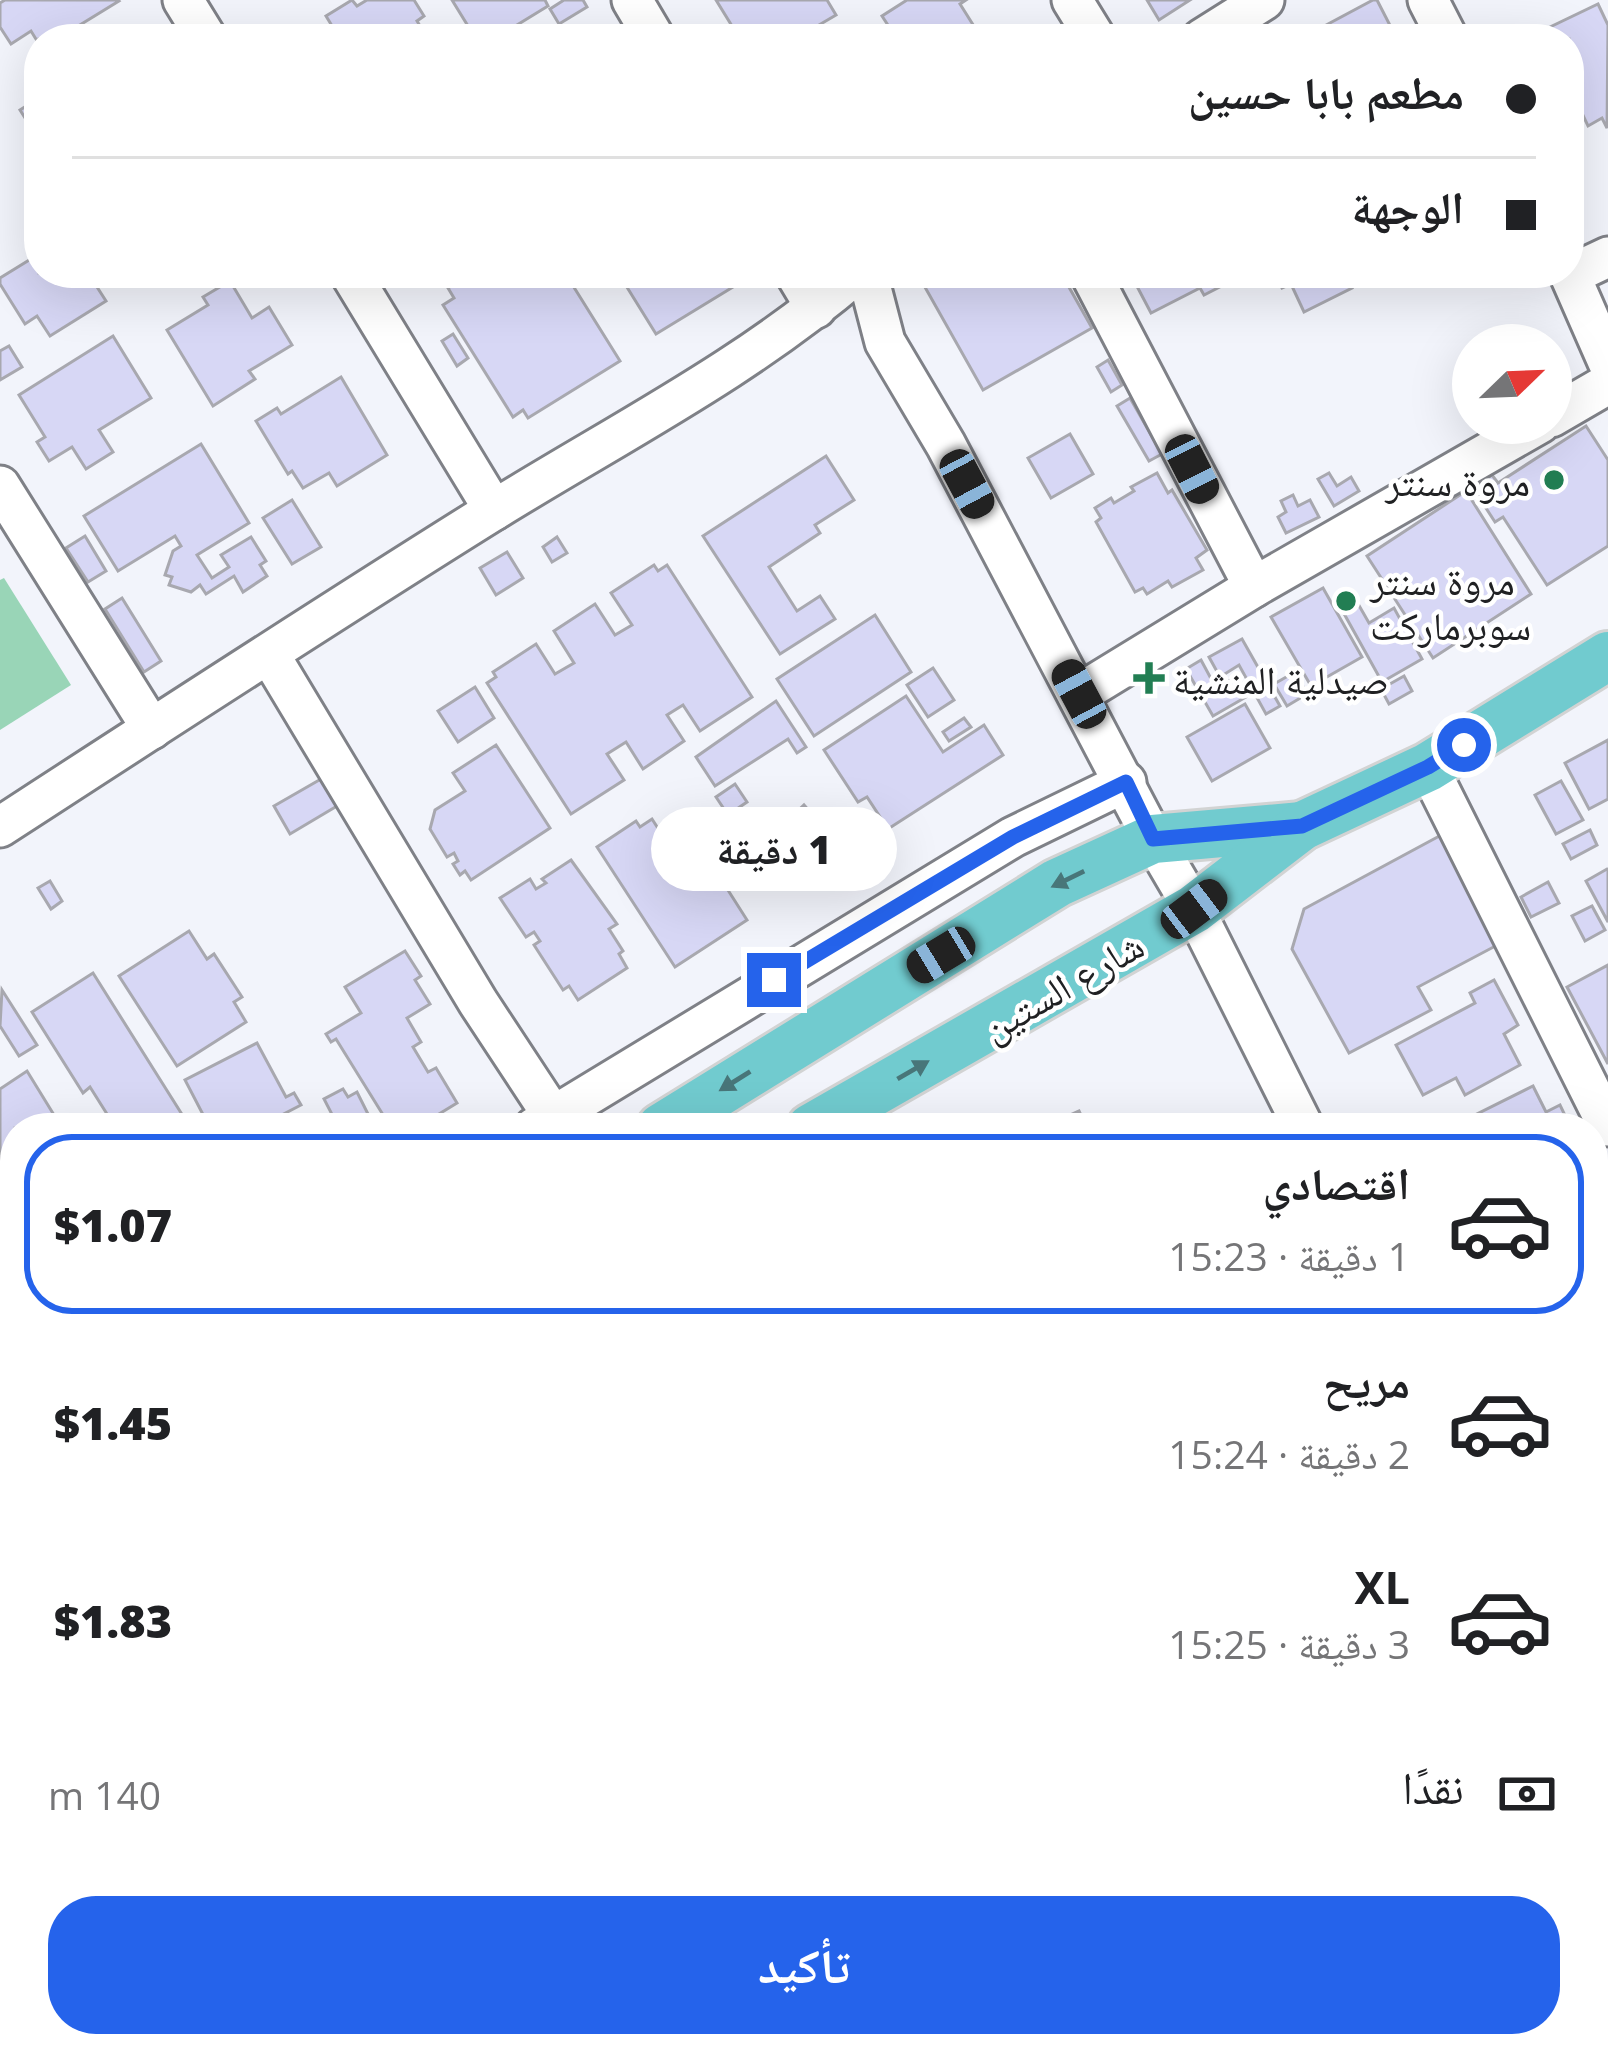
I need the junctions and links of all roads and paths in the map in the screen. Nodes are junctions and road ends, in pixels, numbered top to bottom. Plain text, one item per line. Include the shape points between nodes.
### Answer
1 (1264, 0) edge
2 (1226, 24) edge
3 (359, 288) edge
4 (804, 288) edge
5 (839, 288) edge
6 (871, 288) edge
7 (1098, 288) edge
8 (1575, 288) edge
9 (816, 308) junction
10 (1608, 362) edge
11 (1608, 384) edge
12 (1572, 405) edge
13 (1503, 444) edge
14 (0, 486) edge
15 (494, 510) junction
16 (1254, 586) junction
17 (269, 654) junction
18 (1608, 656) edge
19 (1079, 694) junction
20 (152, 729) junction
21 (1428, 767) junction
22 (1126, 782) junction
23 (1302, 826) junction
24 (0, 827) edge
25 (1153, 839) junction
26 (1194, 909) junction
27 (538, 1113) edge
28 (558, 1113) edge
29 (685, 1113) edge
30 (837, 1113) edge
31 (1296, 1113) edge
32 (1601, 1113) edge

1 - 2 street
3 - 15 street
4 - 9 street
5 - 9 street
6 - 19 street via 885,342
7 - 16 street
8 - 10 street
9 - 15 street
11 - 12 street
13 - 16 street
14 - 20 street
15 - 17 street
16 - 19 street
17 - 20 street
17 - 27 street
18 - 21 main road, شارع الستين
19 - 22 street
20 - 24 street
21 - 23 main road, شارع الستين
21 - 32 street
22 - 25 street
22 - 28 street via 1013,837
23 - 25 main road, شارع الستين
23 - 26 main road, شارع الستين
25 - 26 street
25 -> 29 main road, شارع الستين via 1058,884
30 -> 26 main road, شارع الستين
26 - 31 street

